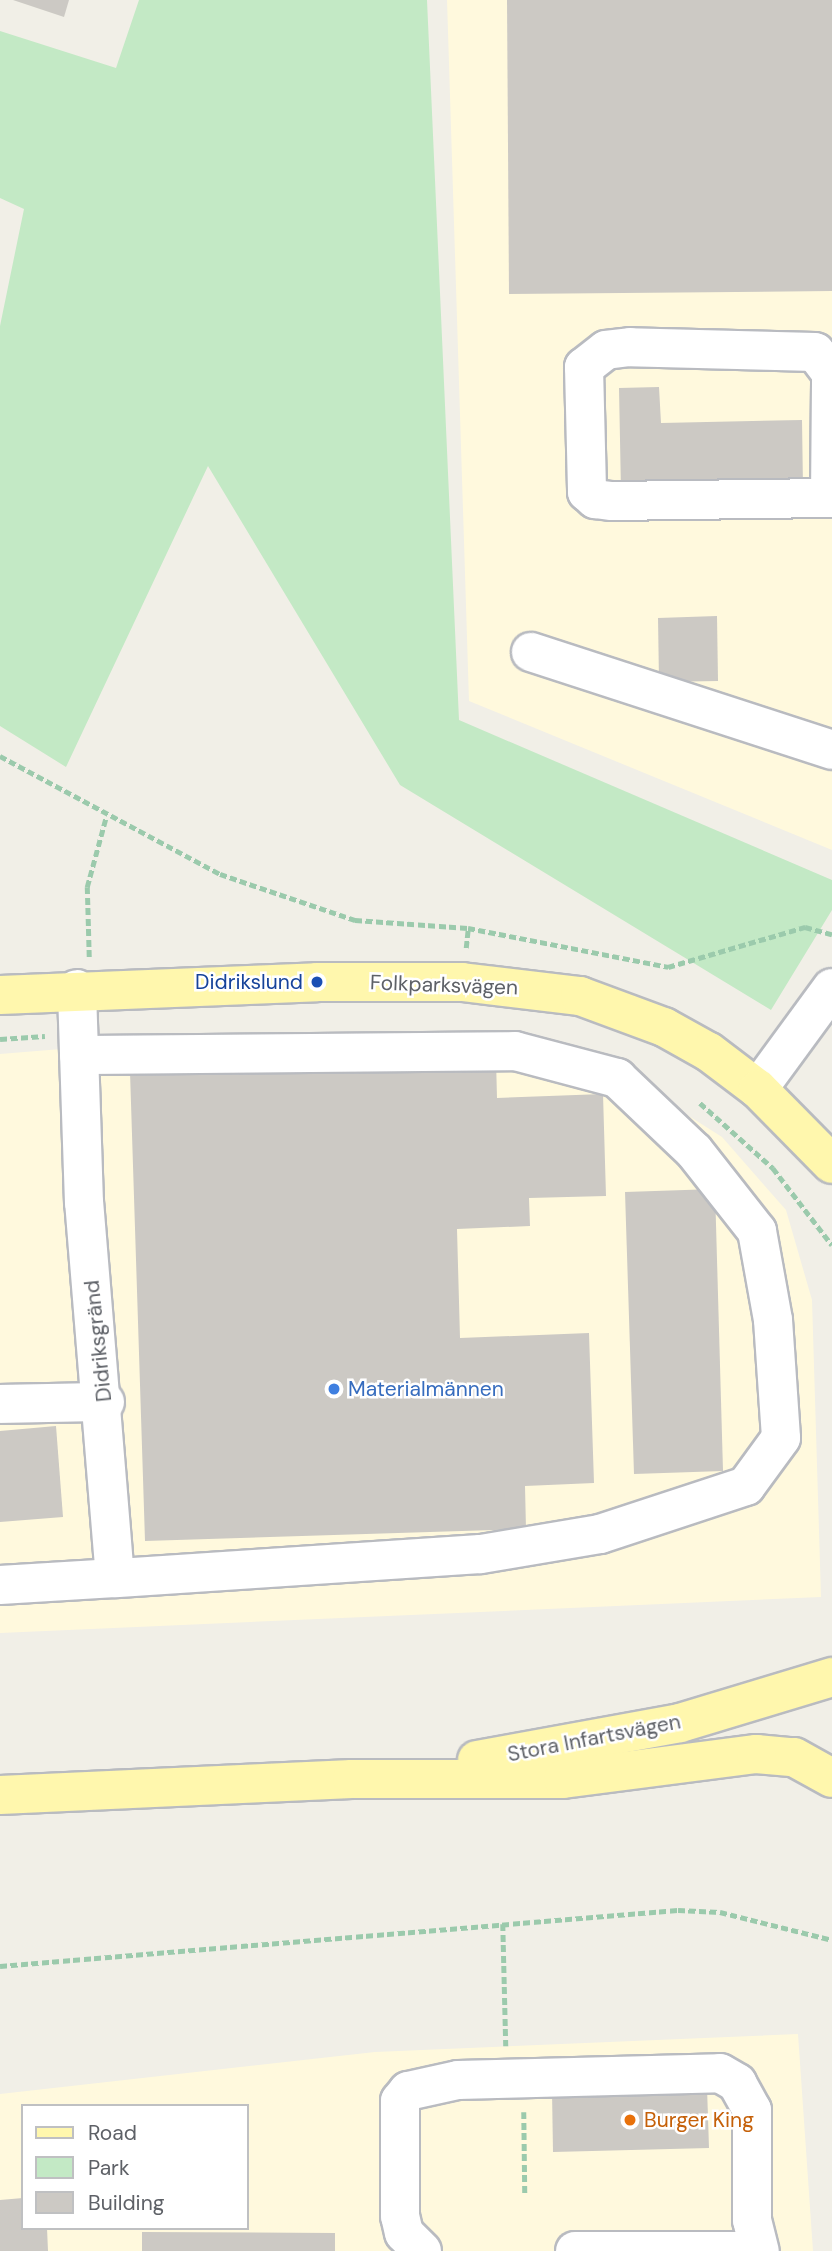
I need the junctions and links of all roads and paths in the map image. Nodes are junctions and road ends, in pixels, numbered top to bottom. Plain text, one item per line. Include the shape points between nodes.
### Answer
1 (831, 498) edge
2 (531, 652) dead end
3 (832, 750) edge
4 (0, 756) edge
5 (106, 817) junction
6 (832, 934) edge
7 (832, 988) edge
8 (77, 989) junction
9 (0, 996) edge
10 (79, 1055) junction
11 (758, 1089) junction
12 (832, 1164) edge
13 (105, 1402) junction
14 (0, 1404) edge
15 (115, 1578) junction
16 (0, 1586) edge
17 (832, 1676) edge
18 (832, 1740) edge
19 (832, 1767) edge
20 (832, 1778) edge
21 (352, 1779) junction
22 (0, 1795) edge
23 (832, 1940) edge
24 (0, 1966) edge
25 (735, 2249) edge
26 (422, 2251) edge
27 (575, 2251) edge
28 (760, 2251) edge

1 - 1 street via 595,499 587,492 584,367 606,350 630,347 814,352 831,373
2 - 3 street
4 - 5 path
5 - 6 path via 220,874 355,920 468,928 668,967 805,927
5 - 8 path via 87,887 92,949
7 - 11 street
8 - 9 main road, Folkparksvägen
8 - 10 street, Didriksgränd
8 - 11 main road, Folkparksvägen via 317,982 519,986 580,996 654,1023
10 - 13 street, Didriksgränd via 83,1203
10 - 15 street via 515,1051 617,1078 694,1151 757,1231 781,1438 746,1486 600,1534 480,1554
11 - 12 main road, Folkparksvägen
13 - 14 street
13 - 15 street, Didriksgränd
15 - 16 street
17 - 21 main road, Stora Infartsvägen via 680,1723
18 - 19 main road
20 - 21 main road, Stora Infartsvägen via 794,1757 756,1754 563,1779
21 - 22 main road, Stora Infartsvägen
23 - 24 path via 720,1912 678,1909
25 - 27 street
26 - 28 street via 404,2233 400,2216 400,2101 408,2091 458,2080 720,2073 737,2083 752,2110 752,2220

